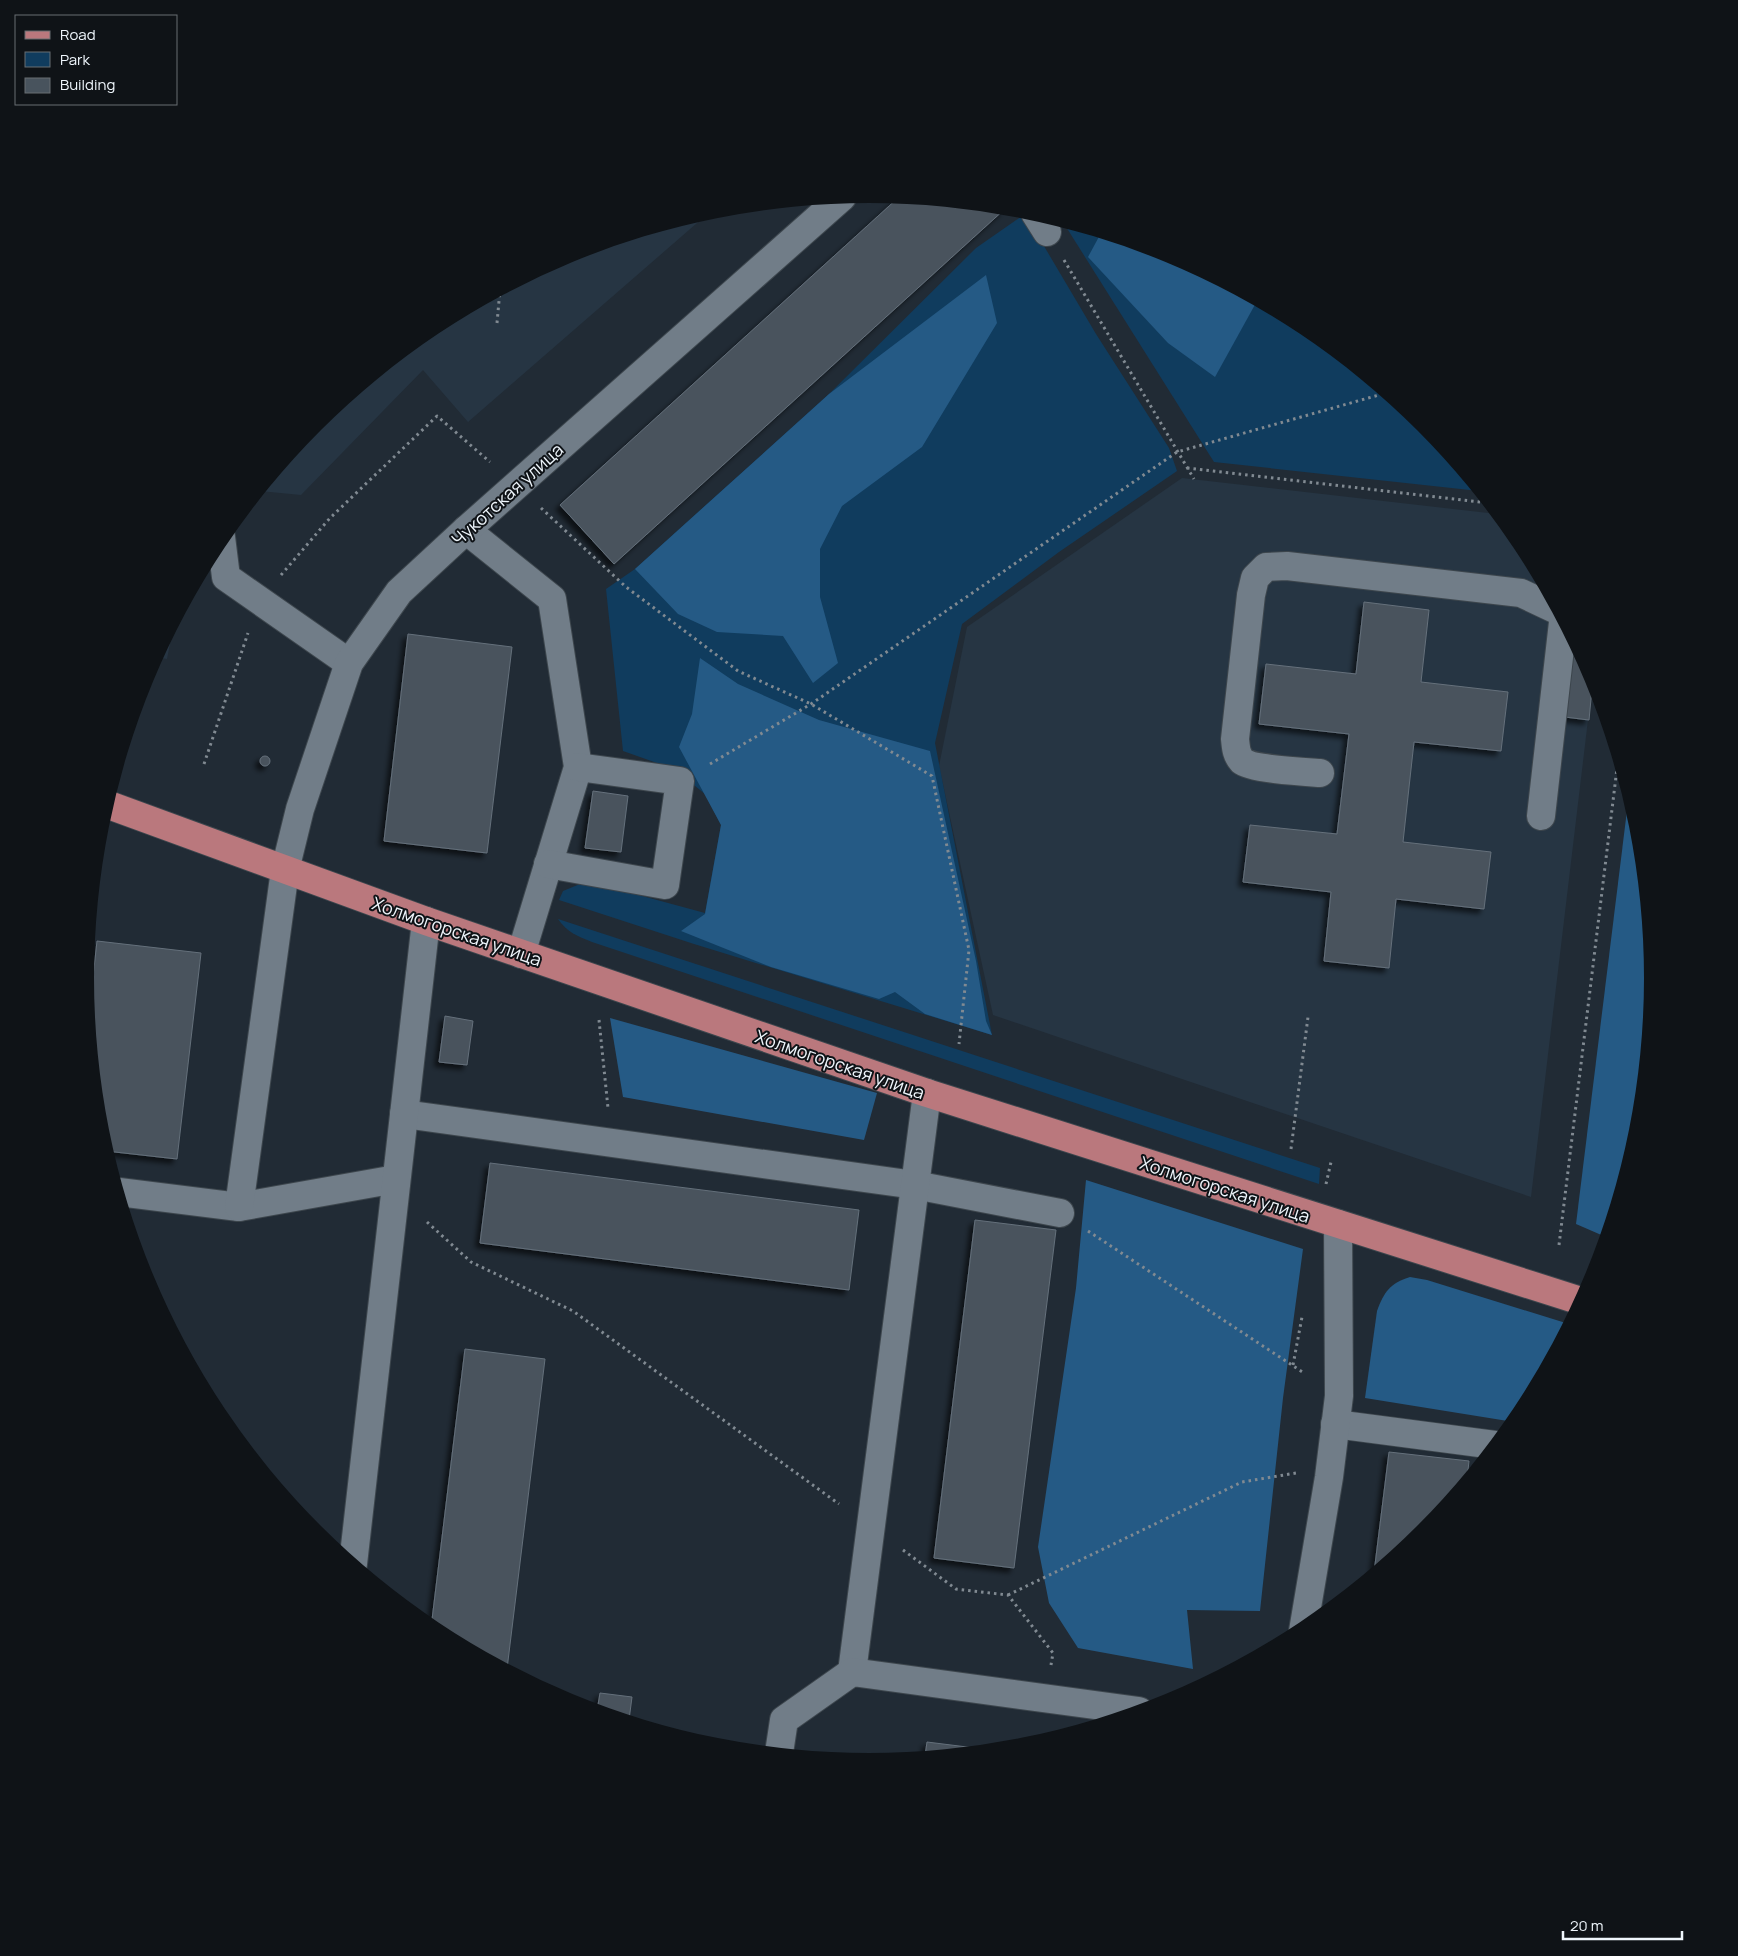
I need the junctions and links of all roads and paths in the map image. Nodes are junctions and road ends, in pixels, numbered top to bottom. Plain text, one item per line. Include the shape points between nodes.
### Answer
1 (834, 204) edge
2 (1041, 222) edge
3 (499, 297) edge
4 (497, 324) dead end
5 (1380, 395) edge
6 (1177, 452) junction
7 (1187, 468) junction
8 (1194, 479) dead end
9 (1481, 502) edge
10 (466, 530) junction
11 (223, 549) edge
12 (1549, 606) edge
13 (1562, 631) edge
14 (349, 663) junction
15 (811, 704) junction
16 (578, 767) junction
17 (1617, 772) edge
18 (1320, 773) dead end
19 (680, 781) junction
20 (113, 807) edge
21 (1541, 816) dead end
22 (548, 864) junction
23 (285, 870) junction
24 (426, 921) junction
25 (522, 954) junction
26 (1308, 1017) dead end
27 (599, 1020) dead end
28 (959, 1044) dead end
29 (926, 1093) junction
30 (404, 1114) junction
31 (612, 1143) junction
32 (1291, 1149) dead end
33 (396, 1180) junction
34 (915, 1185) junction
35 (124, 1193) edge
36 (239, 1207) junction
37 (1060, 1213) joint
38 (424, 1219) dead end
39 (1338, 1224) junction
40 (1559, 1245) dead end
41 (1574, 1299) edge
42 (1339, 1396) junction
43 (1336, 1424) junction
44 (1489, 1443) edge
45 (1329, 1477) junction
46 (870, 1527) junction
47 (354, 1557) edge
48 (1008, 1595) junction
49 (1305, 1619) edge
50 (852, 1672) junction
51 (1047, 1699) junction
52 (1125, 1709) edge
53 (780, 1748) edge

1 - 10 street, Чукотская улица
2 - 6 path
3 - 4 path
5 - 6 path
6 - 7 path
6 - 15 path
7 - 8 path
7 - 9 path
10 - 14 street, Чукотская улица via 399,592
10 - 16 street via 552,599
11 - 14 street via 226,576
12 - 18 street via 1521,593 1287,566 1266,567 1255,578 1251,595 1236,752 1243,762 1257,766
13 - 21 street
14 - 23 street, Чукотская улица via 300,809
15 - 19 path
15 - 28 path via 932,776 969,950
16 - 19 street
16 - 22 street
17 - 40 path
19 - 22 street via 666,885
20 - 23 main road, Холмогорская улица
22 - 25 street
23 - 24 main road, Холмогорская улица
23 - 36 street, Чукотская улица
24 - 25 main road, Холмогорская улица
24 - 30 street
25 - 29 main road, Холмогорская улица
26 - 32 path
27 - 31 path
29 - 34 street
29 - 39 main road, Холмогорская улица
30 - 31 street
30 - 33 street
31 - 34 street
33 - 36 street
33 - 47 street
34 - 37 street
34 - 46 street
35 - 36 street
37 - 42 path
38 - 46 path via 471,1262 573,1311
39 - 41 main road, Холмогорская улица
39 - 42 street
42 - 43 street
43 - 44 street
43 - 45 street
45 - 48 path via 1297,1472 1242,1482
45 - 49 street
46 - 48 path via 956,1589
46 - 50 street
48 - 51 path via 1053,1653
50 - 51 street
50 - 53 street via 784,1720
51 - 52 street

